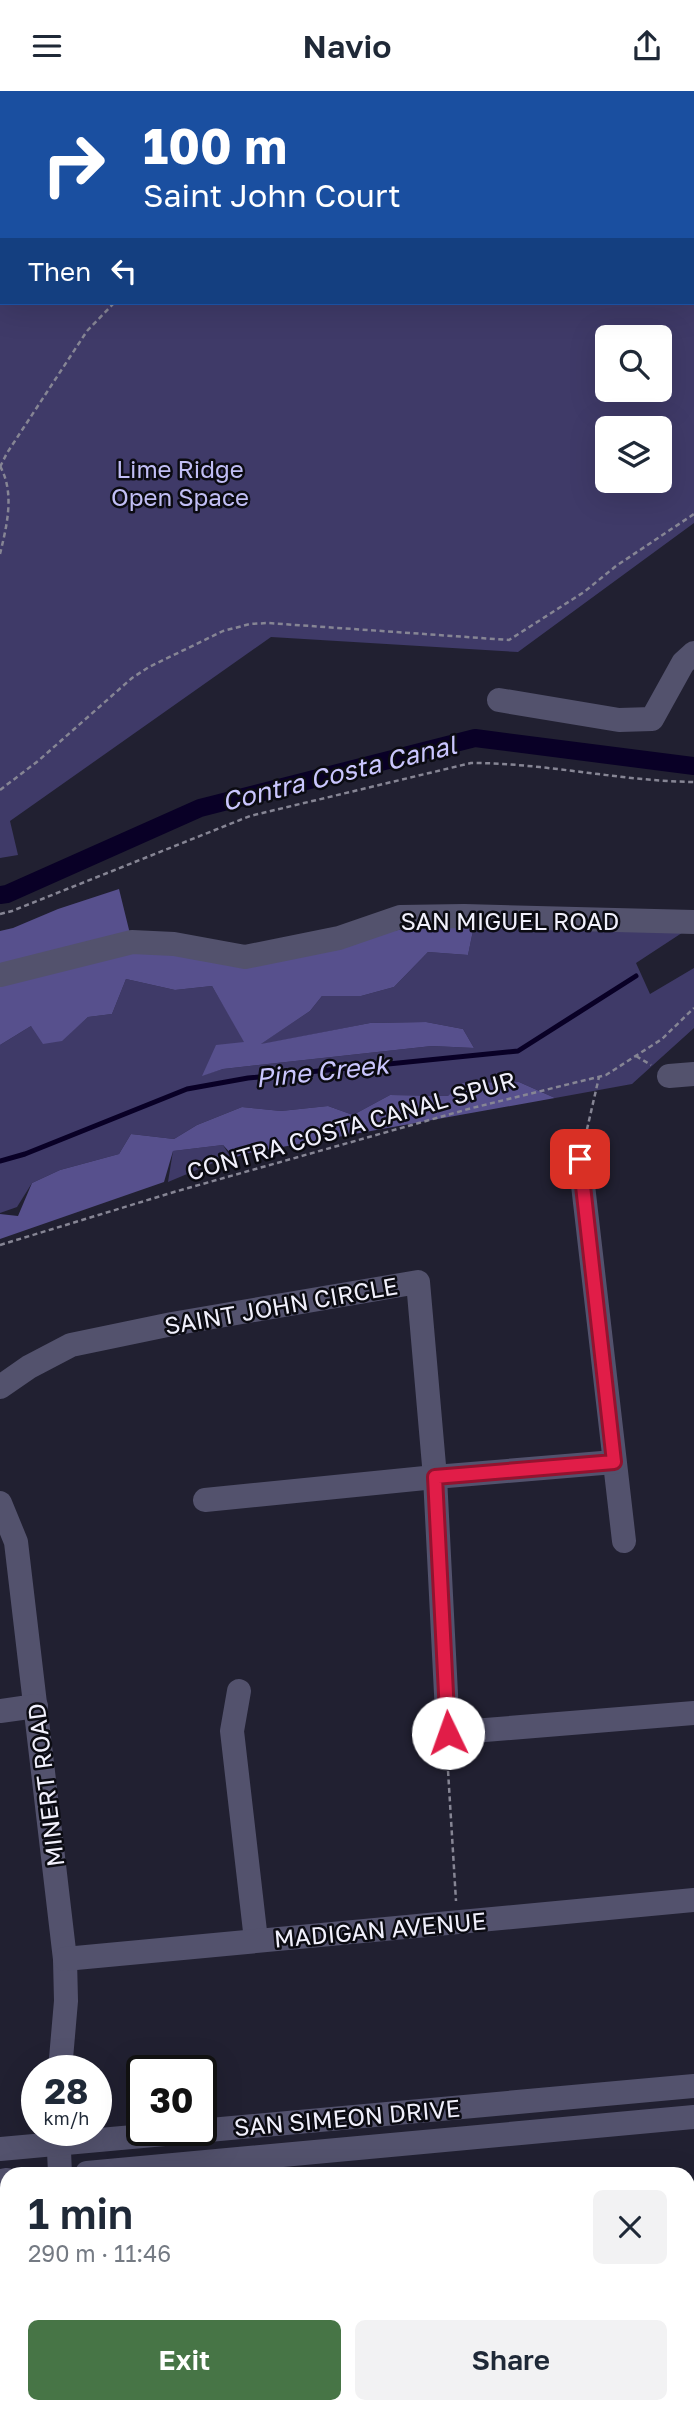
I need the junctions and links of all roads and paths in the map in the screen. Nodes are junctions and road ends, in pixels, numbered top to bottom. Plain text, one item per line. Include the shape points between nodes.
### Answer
1 (112, 305) edge
2 (0, 466) edge
3 (694, 514) edge
4 (0, 554) edge
5 (694, 653) edge
6 (499, 699) dead end
7 (694, 782) edge
8 (0, 790) edge
9 (0, 914) edge
10 (694, 922) edge
11 (0, 975) edge
12 (694, 1008) edge
13 (694, 1074) edge
14 (599, 1076) junction
15 (668, 1076) dead end
16 (580, 1159) joint
17 (0, 1245) edge
18 (0, 1387) edge
19 (614, 1462) junction
20 (435, 1477) junction
21 (205, 1500) dead end
22 (0, 1503) edge
23 (624, 1541) dead end
24 (239, 1691) dead end
25 (36, 1706) junction
26 (0, 1711) edge
27 (694, 1713) edge
28 (448, 1733) junction
29 (694, 1900) edge
30 (458, 1921) junction
31 (256, 1940) junction
32 (65, 1959) junction
33 (61, 2055) edge
34 (694, 2086) edge
35 (635, 2092) junction
36 (484, 2105) junction
37 (694, 2117) edge
38 (639, 2122) junction
39 (112, 2132) edge
40 (489, 2136) junction
41 (21, 2144) edge
42 (58, 2146) edge
43 (0, 2149) edge
44 (60, 2167) edge
45 (152, 2167) edge

1 - 2 path via 87,331
2 - 4 path via 7,478 9,515
3 - 8 path via 509,640 268,623 223,631 132,678
5 - 6 street via 683,663 652,719 619,720
7 - 9 path via 471,763 250,816
10 - 11 street, SAN MIGUEL ROAD via 400,917 339,938 245,957 174,944 132,942
12 - 14 path, CONTRA COSTA CANAL SPUR via 662,1039
13 - 15 street
14 - 16 path
14 - 17 path, CONTRA COSTA CANAL SPUR via 174,1192
16 - 19 street
18 - 20 street, SAINT JOHN CIRCLE via 71,1345 418,1282
19 - 20 street
19 - 23 street
20 - 21 street
20 - 28 street, SAINT JOHN CIRCLE
22 - 25 street, MINERT ROAD via 16,1542
24 - 31 street via 232,1731
25 - 26 street
25 - 32 street, MINERT ROAD
27 - 28 street
28 - 30 path
29 - 30 street, MADIGAN AVENUE
30 - 31 street, MADIGAN AVENUE
31 - 32 street, MADIGAN AVENUE
32 - 33 street, MINERT ROAD
34 - 35 street, SAN SIMEON DRIVE
35 - 36 street, SAN SIMEON DRIVE
35 - 38 street
36 - 39 street, SAN SIMEON DRIVE
36 - 40 street
37 - 38 street, SAN SIMEON DRIVE
38 - 40 street, SAN SIMEON DRIVE
40 - 45 street, SAN SIMEON DRIVE
41 - 43 street, SAN SIMEON DRIVE
42 - 44 street

